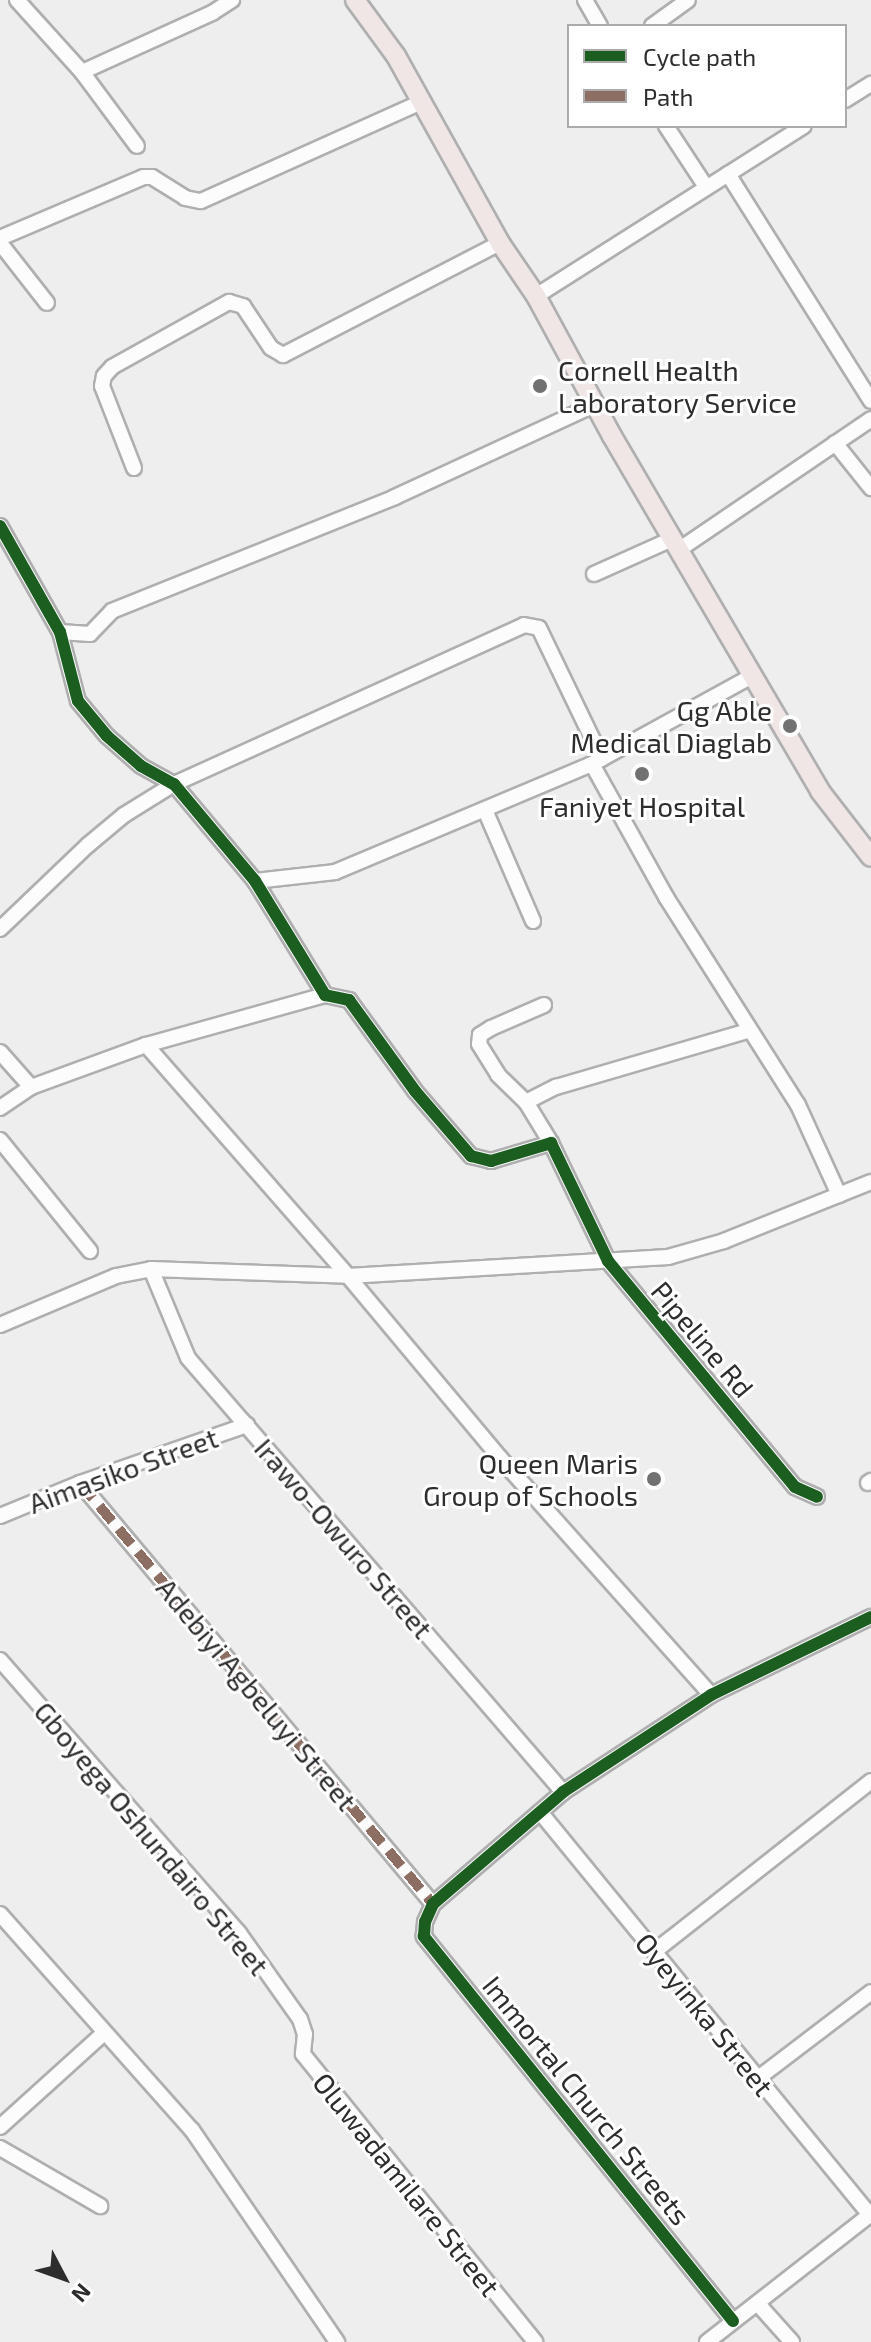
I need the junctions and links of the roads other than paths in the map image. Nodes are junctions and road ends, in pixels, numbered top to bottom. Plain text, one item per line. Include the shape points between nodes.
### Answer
1 (17, 0) edge
2 (232, 0) edge
3 (355, 0) edge
4 (585, 0) edge
5 (688, 0) edge
6 (599, 24) edge
7 (655, 24) edge
8 (82, 72) junction
9 (871, 84) edge
10 (847, 99) edge
11 (421, 102) junction
12 (667, 128) edge
13 (801, 128) edge
14 (137, 146) dead end
15 (728, 174) junction
16 (706, 187) junction
17 (0, 240) edge
18 (500, 243) junction
19 (536, 296) junction
20 (47, 303) dead end
21 (871, 401) edge
22 (594, 405) junction
23 (871, 419) edge
24 (835, 443) junction
25 (134, 468) dead end
26 (871, 488) edge
27 (0, 526) edge
28 (676, 544) junction
29 (594, 574) dead end
30 (60, 632) junction
31 (752, 676) junction
32 (597, 762) junction
33 (174, 784) junction
34 (485, 810) junction
35 (871, 857) edge
36 (255, 881) junction
37 (533, 921) dead end
38 (0, 929) edge
39 (325, 995) junction
40 (544, 1005) dead end
41 (748, 1031) junction
42 (146, 1045) junction
43 (0, 1052) edge
44 (31, 1087) junction
45 (526, 1102) junction
46 (0, 1108) edge
47 (0, 1140) edge
48 (551, 1143) junction
49 (871, 1182) edge
50 (839, 1195) junction
51 (90, 1251) dead end
52 (608, 1261) junction
53 (151, 1269) junction
54 (348, 1276) junction
55 (0, 1325) edge
56 (247, 1425) junction
57 (80, 1483) junction
58 (817, 1497) dead end
59 (0, 1516) edge
60 (871, 1617) edge
61 (0, 1660) edge
62 (711, 1695) junction
63 (871, 1781) edge
64 (563, 1792) junction
65 (540, 1812) junction
66 (433, 1904) junction
67 (0, 1914) edge
68 (655, 1951) junction
69 (871, 1992) edge
70 (300, 2019) joint
71 (103, 2034) junction
72 (757, 2079) junction
73 (0, 2127) edge
74 (0, 2148) edge
75 (100, 2206) dead end
76 (870, 2215) edge
77 (758, 2304) junction
78 (733, 2321) junction
79 (337, 2342) edge
80 (535, 2342) edge
81 (707, 2342) edge
82 (792, 2342) edge

1 - 8 street
2 - 8 street
3 - 11 main road via 396,56
4 - 6 street
5 - 7 street
8 - 14 street
9 - 10 street
11 - 17 street via 201,201 144,177
11 - 18 main road
12 - 16 street
13 - 15 street
15 - 16 street
15 - 21 street
16 - 19 street
17 - 20 street
18 - 19 main road
18 - 25 street via 283,355 271,348 243,306 229,302 112,367 102,386
19 - 22 main road
22 - 28 main road
22 - 30 street via 395,497 112,611 90,634
23 - 24 street
24 - 26 street
24 - 28 street
27 - 30 street
28 - 29 street
28 - 31 main road
30 - 33 street via 78,701 141,766
31 - 32 street
31 - 35 main road via 820,791
32 - 33 street via 539,628 529,625
32 - 34 street
32 - 41 street via 666,897
33 - 36 street
33 - 38 street via 112,825
34 - 36 street via 335,872
34 - 37 street
36 - 39 street
39 - 42 street
39 - 48 street via 349,1000 415,1091 471,1156 491,1161
40 - 45 street, Pipeline Rd via 480,1035 482,1054
41 - 45 street via 556,1087
41 - 50 street via 798,1105
42 - 44 street
42 - 54 street
43 - 44 street
44 - 46 street
45 - 48 street, Pipeline Rd
47 - 51 street
48 - 52 street, Pipeline Rd
49 - 50 street
50 - 52 street via 724,1241 668,1257
52 - 54 street
52 - 58 street, Pipeline Rd via 795,1487
53 - 54 street
53 - 55 street via 116,1276
53 - 56 street, Irawo-Owuro Street via 188,1358
54 - 62 street via 500,1458
56 - 57 street, Aimasiko Street
56 - 64 street, Irawo-Owuro Street
57 - 59 street, Aimasiko Street
57 - 66 street, Adebiyi Agbeluyi Street
60 - 62 street
61 - 70 street, Gboyega Oshundairo Street via 239,1933
62 - 64 street
63 - 68 street
64 - 65 street
65 - 66 street
65 - 68 street, Oyeyinka Street
66 - 78 street, Immortal Church Streets via 424,1936
67 - 71 street
68 - 72 street, Oyeyinka Street
69 - 72 street
70 - 80 street, Oluwadamilare Street via 303,2054
71 - 73 street
71 - 79 street via 192,2130
72 - 76 street, Oyeyinka Street
74 - 75 street
76 - 77 street
77 - 78 street
77 - 82 street
78 - 81 street

